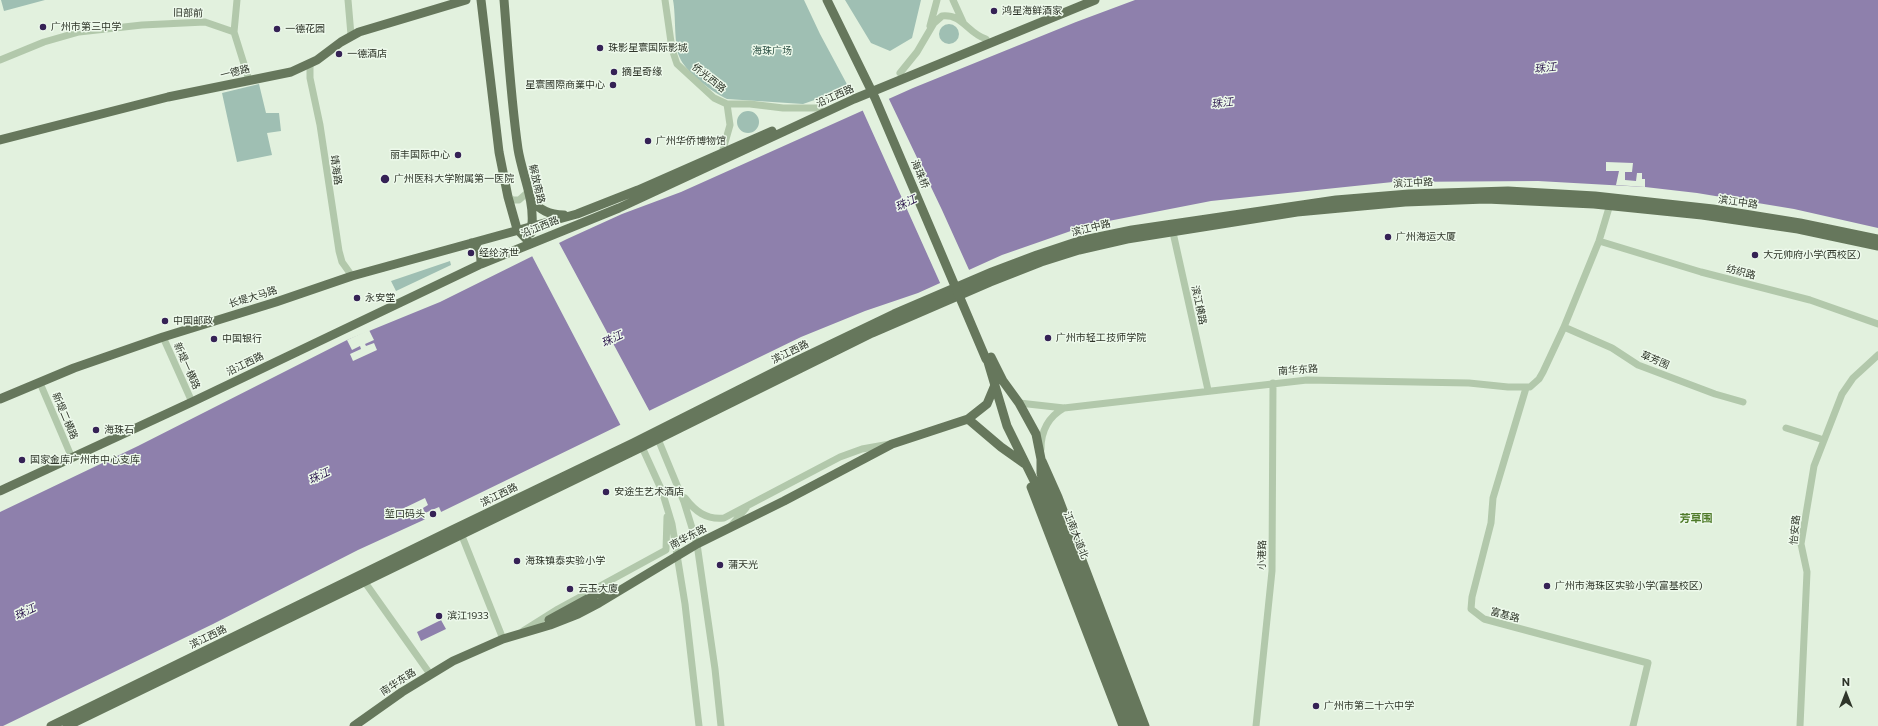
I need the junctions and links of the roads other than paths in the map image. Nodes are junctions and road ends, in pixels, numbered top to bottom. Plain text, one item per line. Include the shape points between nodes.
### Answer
1 (237, 0) edge
2 (348, 0) edge
3 (466, 0) edge
4 (481, 0) edge
5 (504, 0) edge
6 (664, 0) edge
7 (827, 0) edge
8 (832, 0) edge
9 (937, 0) edge
10 (953, 0) edge
11 (1081, 0) edge
12 (1095, 0) edge
13 (964, 24) junction
14 (234, 32) junction
15 (928, 32) junction
16 (350, 35) junction
17 (986, 39) junction
18 (0, 60) edge
19 (310, 64) junction
20 (900, 73) junction
21 (250, 80) junction
22 (727, 104) junction
23 (820, 108) junction
24 (0, 140) edge
25 (722, 153) junction
26 (529, 196) junction
27 (508, 197) junction
28 (1611, 201) junction
29 (577, 214) junction
30 (1172, 228) junction
31 (517, 229) junction
32 (1878, 239) edge
33 (1599, 241) junction
34 (471, 243) junction
35 (530, 243) junction
36 (1878, 246) edge
37 (481, 264) junction
38 (352, 276) junction
39 (960, 290) junction
40 (1878, 324) edge
41 (1564, 327) junction
42 (163, 337) junction
43 (1878, 355) edge
44 (989, 358) junction
45 (40, 383) junction
46 (1273, 383) junction
47 (996, 385) junction
48 (1526, 388) junction
49 (1208, 390) junction
50 (0, 399) edge
51 (192, 402) junction
52 (1743, 402) dead end
53 (1020, 403) junction
54 (1064, 408) junction
55 (968, 419) junction
56 (1786, 428) dead end
57 (647, 436) junction
58 (658, 439) junction
59 (1824, 440) junction
60 (892, 444) junction
61 (642, 447) junction
62 (72, 458) junction
63 (1042, 459) junction
64 (1023, 461) junction
65 (0, 492) edge
66 (681, 493) junction
67 (666, 501) junction
68 (750, 504) junction
69 (728, 529) junction
70 (459, 530) junction
71 (1063, 530) junction
72 (697, 544) junction
73 (666, 550) junction
74 (676, 552) junction
75 (364, 581) junction
76 (602, 591) dead end
77 (517, 635) junction
78 (503, 640) junction
79 (430, 674) junction
80 (51, 726) edge
81 (66, 726) edge
82 (354, 726) edge
83 (699, 726) edge
84 (721, 726) edge
85 (1123, 726) edge
86 (1130, 726) edge
87 (1138, 726) edge
88 (1145, 726) edge
89 (1256, 726) edge
90 (1633, 726) edge
91 (1800, 726) edge

1 - 14 street
2 - 16 street
3 - 16 main road, 一德路
4 - 27 main road via 499,152
5 - 26 main road, 解放南路 via 516,138
6 - 22 street, 侨光西路 via 677,64 714,98
7 - 44 main road, 海珠桥, bridge via 875,98
8 - 44 main road, 海珠桥 via 888,117
9 - 15 street
10 - 13 street
11 - 17 main road, 沿江西路
12 - 35 main road, 沿江西路 via 848,102 619,208
13 - 15 street via 952,16 942,16
13 - 17 street via 978,36
14 - 18 street, 旧部前 via 205,22 79,32 44,42
14 - 21 street
15 - 20 street via 917,52
16 - 19 main road, 一德路
17 - 20 main road, 沿江西路
19 - 21 main road, 一德路 via 291,72
19 - 38 street, 靖海路 via 310,78 337,244 342,262
20 - 23 main road, 沿江西路
21 - 24 main road, 一德路 via 168,97
22 - 23 street, 侨光西路
22 - 25 street via 730,125
23 - 25 main road, 沿江西路
25 - 29 main road, 沿江西路
26 - 27 street via 519,200
26 - 29 main road via 548,213
26 - 35 main road, 解放南路 via 532,228
27 - 31 main road
28 - 30 main road, 滨江中路 via 1405,202 1297,212
28 - 32 main road, 滨江中路 via 1775,218
28 - 33 street
28 - 36 main road, 滨江中路 via 1798,229
29 - 31 main road, 沿江西路
30 - 39 main road, 滨江中路 via 1062,255
30 - 49 street, 滨江横路
31 - 34 main road, 长堤大马路
31 - 35 main road
33 - 40 street, 纺织路 via 1701,272 1810,300
33 - 41 street
34 - 37 main road via 480,250
34 - 38 main road, 长堤大马路
35 - 37 main road, 沿江西路
37 - 51 main road, 沿江西路
38 - 42 main road, 长堤大马路
39 - 57 main road, 滨江西路 via 894,314
39 - 58 main road, 滨江西路
41 - 48 street, 南华东路 via 1544,372 1534,385
41 - 52 street, 草芳围 via 1612,348 1638,365
42 - 45 main road, 长堤大马路 via 74,368
42 - 51 street, 新堤一横路
43 - 59 street, 怡安路 via 1853,378 1842,394
44 - 47 main road, 江南大道北
44 - 53 main road, 江南大道北
45 - 50 main road, 长堤大马路
45 - 62 street, 新堤二横路
46 - 48 street, 南华东路 via 1338,380 1469,383
46 - 49 street, 南华东路
46 - 89 street, 小港路 via 1272,572
47 - 55 main road, 南华东路 via 987,404
47 - 64 main road, 江南大道北 via 1003,414
48 - 90 street, 富基路 via 1493,498 1491,523 1471,609 1484,619 1648,663
49 - 54 street, 南华东路
51 - 62 main road, 沿江西路
53 - 54 street, 南华东路
53 - 63 main road, 江南大道北 via 1036,434
54 - 63 street via 1051,419 1044,430
55 - 60 main road, 南华东路
55 - 64 main road via 1001,448
56 - 59 street
57 - 58 street
57 - 61 street
57 - 70 main road, 滨江西路
58 - 61 main road, 滨江西路
58 - 66 street
59 - 91 street, 怡安路 via 1814,466 1801,544 1807,572
60 - 68 street via 862,449 840,457
60 - 69 main road, 南华东路
61 - 67 street
61 - 70 main road, 滨江西路
62 - 65 main road, 沿江西路
63 - 71 main road, 江南大道北 via 1041,473 1044,486
63 - 88 main road
64 - 71 main road via 1036,477
64 - 85 main road
64 - 86 main road, 江南大道北 via 1055,529
66 - 68 street via 699,512 713,518 730,516
66 - 72 street
67 - 73 street
67 - 74 street
68 - 69 street
69 - 72 main road, 南华东路
70 - 75 main road, 滨江西路
70 - 78 street
70 - 80 main road, 滨江西路
71 - 87 main road, 江南大道北
72 - 74 main road, 南华东路
72 - 84 street
73 - 74 street
73 - 77 street via 544,617
74 - 77 main road, 南华东路 via 578,614
74 - 83 street via 686,611
75 - 79 street
75 - 81 main road, 滨江西路
76 - 77 main road via 555,618
77 - 78 main road, 南华东路
78 - 79 main road, 南华东路 via 453,661
79 - 82 main road, 南华东路

